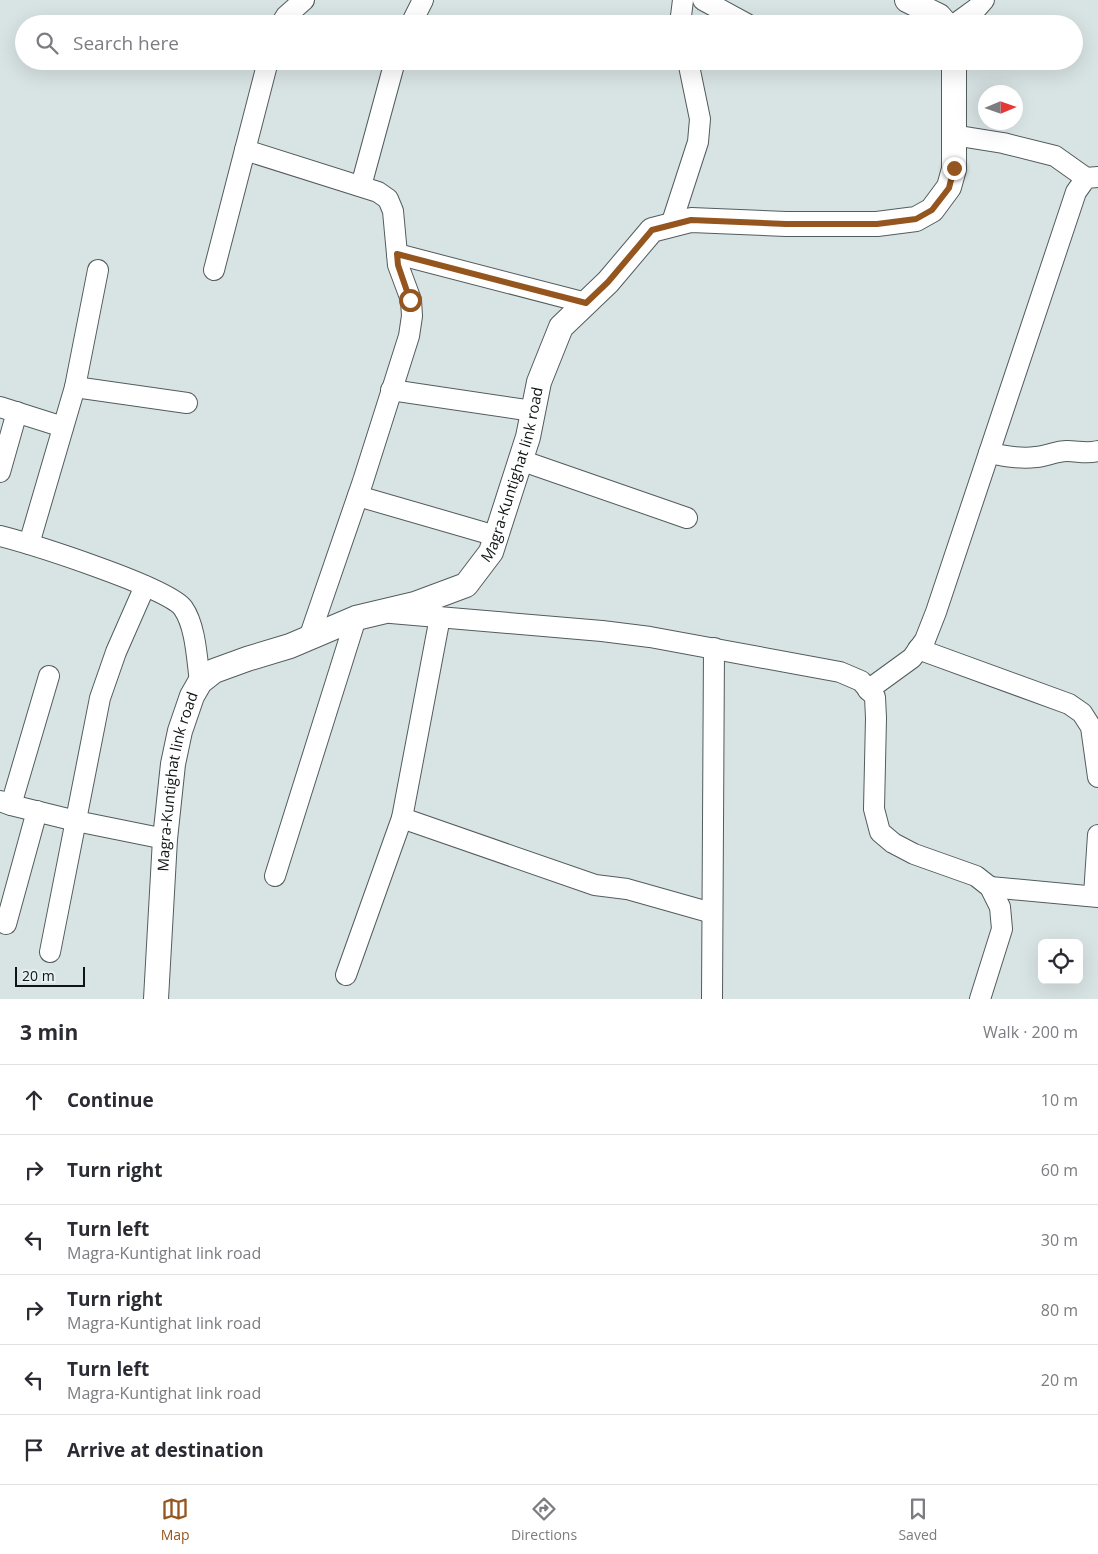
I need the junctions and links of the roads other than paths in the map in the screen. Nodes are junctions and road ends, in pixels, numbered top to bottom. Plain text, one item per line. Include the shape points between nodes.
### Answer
1 (304, 0) edge
2 (423, 0) edge
3 (683, 0) edge
4 (703, 0) edge
5 (907, 0) edge
6 (984, 0) edge
7 (287, 15) edge
8 (416, 15) edge
9 (681, 15) edge
10 (730, 15) edge
11 (937, 15) edge
12 (967, 15) edge
13 (266, 70) edge
14 (392, 70) edge
15 (690, 70) edge
16 (954, 70) edge
17 (953, 135) junction
18 (246, 150) junction
19 (1092, 178) edge
20 (360, 186) junction
21 (671, 225) junction
22 (397, 254) junction
23 (98, 270) dead end
24 (214, 270) dead end
25 (586, 303) junction
26 (75, 387) junction
27 (392, 390) junction
28 (187, 403) dead end
29 (8, 410) edge
30 (533, 411) junction
31 (63, 427) junction
32 (1098, 451) edge
33 (989, 453) junction
34 (520, 460) junction
35 (0, 472) edge
36 (358, 496) junction
37 (688, 518) dead end
38 (0, 536) edge
39 (496, 536) junction
40 (29, 544) junction
41 (145, 586) junction
42 (382, 612) junction
43 (440, 617) junction
44 (356, 618) junction
45 (309, 638) junction
46 (714, 648) junction
47 (918, 649) junction
48 (50, 676) dead end
49 (200, 682) junction
50 (868, 690) junction
51 (1098, 777) edge
52 (6, 803) edge
53 (37, 811) junction
54 (402, 818) junction
55 (76, 820) junction
56 (1098, 835) edge
57 (165, 839) junction
58 (275, 876) dead end
59 (990, 887) junction
60 (1096, 896) edge
61 (712, 913) junction
62 (6, 924) dead end
63 (50, 952) dead end
64 (346, 974) dead end
65 (156, 999) edge
66 (712, 999) edge
67 (980, 999) edge

1 - 7 street
2 - 8 street
3 - 9 street
4 - 10 street
5 - 11 street
6 - 12 street
13 - 18 street
14 - 20 street
15 - 21 street via 700,119 698,142
16 - 17 street, Magra-Kuntighat link road
17 - 19 street via 1055,156
17 - 21 street, Magra-Kuntighat link road via 954,168 949,188 932,210 916,219 868,224 691,220
18 - 20 street
18 - 24 street
19 - 33 street via 1076,192
20 - 22 street via 388,199 393,211
21 - 25 street, Magra-Kuntighat link road via 652,230
22 - 25 street
22 - 27 street via 412,316
23 - 26 street
25 - 30 street, Magra-Kuntighat link road via 561,327 539,382
26 - 28 street
26 - 31 street
27 - 30 street
27 - 36 street
29 - 31 street
29 - 35 street
30 - 34 street, Magra-Kuntighat link road
31 - 40 street
32 - 33 street via 1052,452 1018,458
33 - 47 street via 936,612
34 - 37 street
34 - 39 street, Magra-Kuntighat link road
36 - 39 street
36 - 45 street
38 - 40 street
39 - 42 street, Magra-Kuntighat link road via 491,552 466,585
40 - 41 street
41 - 49 street via 183,608 191,625
41 - 55 street via 100,698
42 - 43 street
42 - 44 street, Magra-Kuntighat link road
43 - 46 street via 602,631
43 - 54 street
44 - 45 street, Magra-Kuntighat link road
44 - 58 street
45 - 49 street, Magra-Kuntighat link road via 214,671
46 - 50 street via 840,672 861,681
46 - 61 street
47 - 50 street via 912,658
47 - 51 street via 1069,704 1082,713 1091,727
48 - 52 street
49 - 57 street, Magra-Kuntighat link road via 180,731
50 - 59 street via 875,697 874,809 880,832 914,854 976,876
52 - 53 street
53 - 55 street
53 - 62 street
54 - 61 street via 595,885 627,889
54 - 64 street
55 - 57 street
55 - 63 street
56 - 60 street
57 - 65 street, Magra-Kuntighat link road
59 - 60 street
59 - 67 street via 1000,907 1002,929
61 - 66 street

